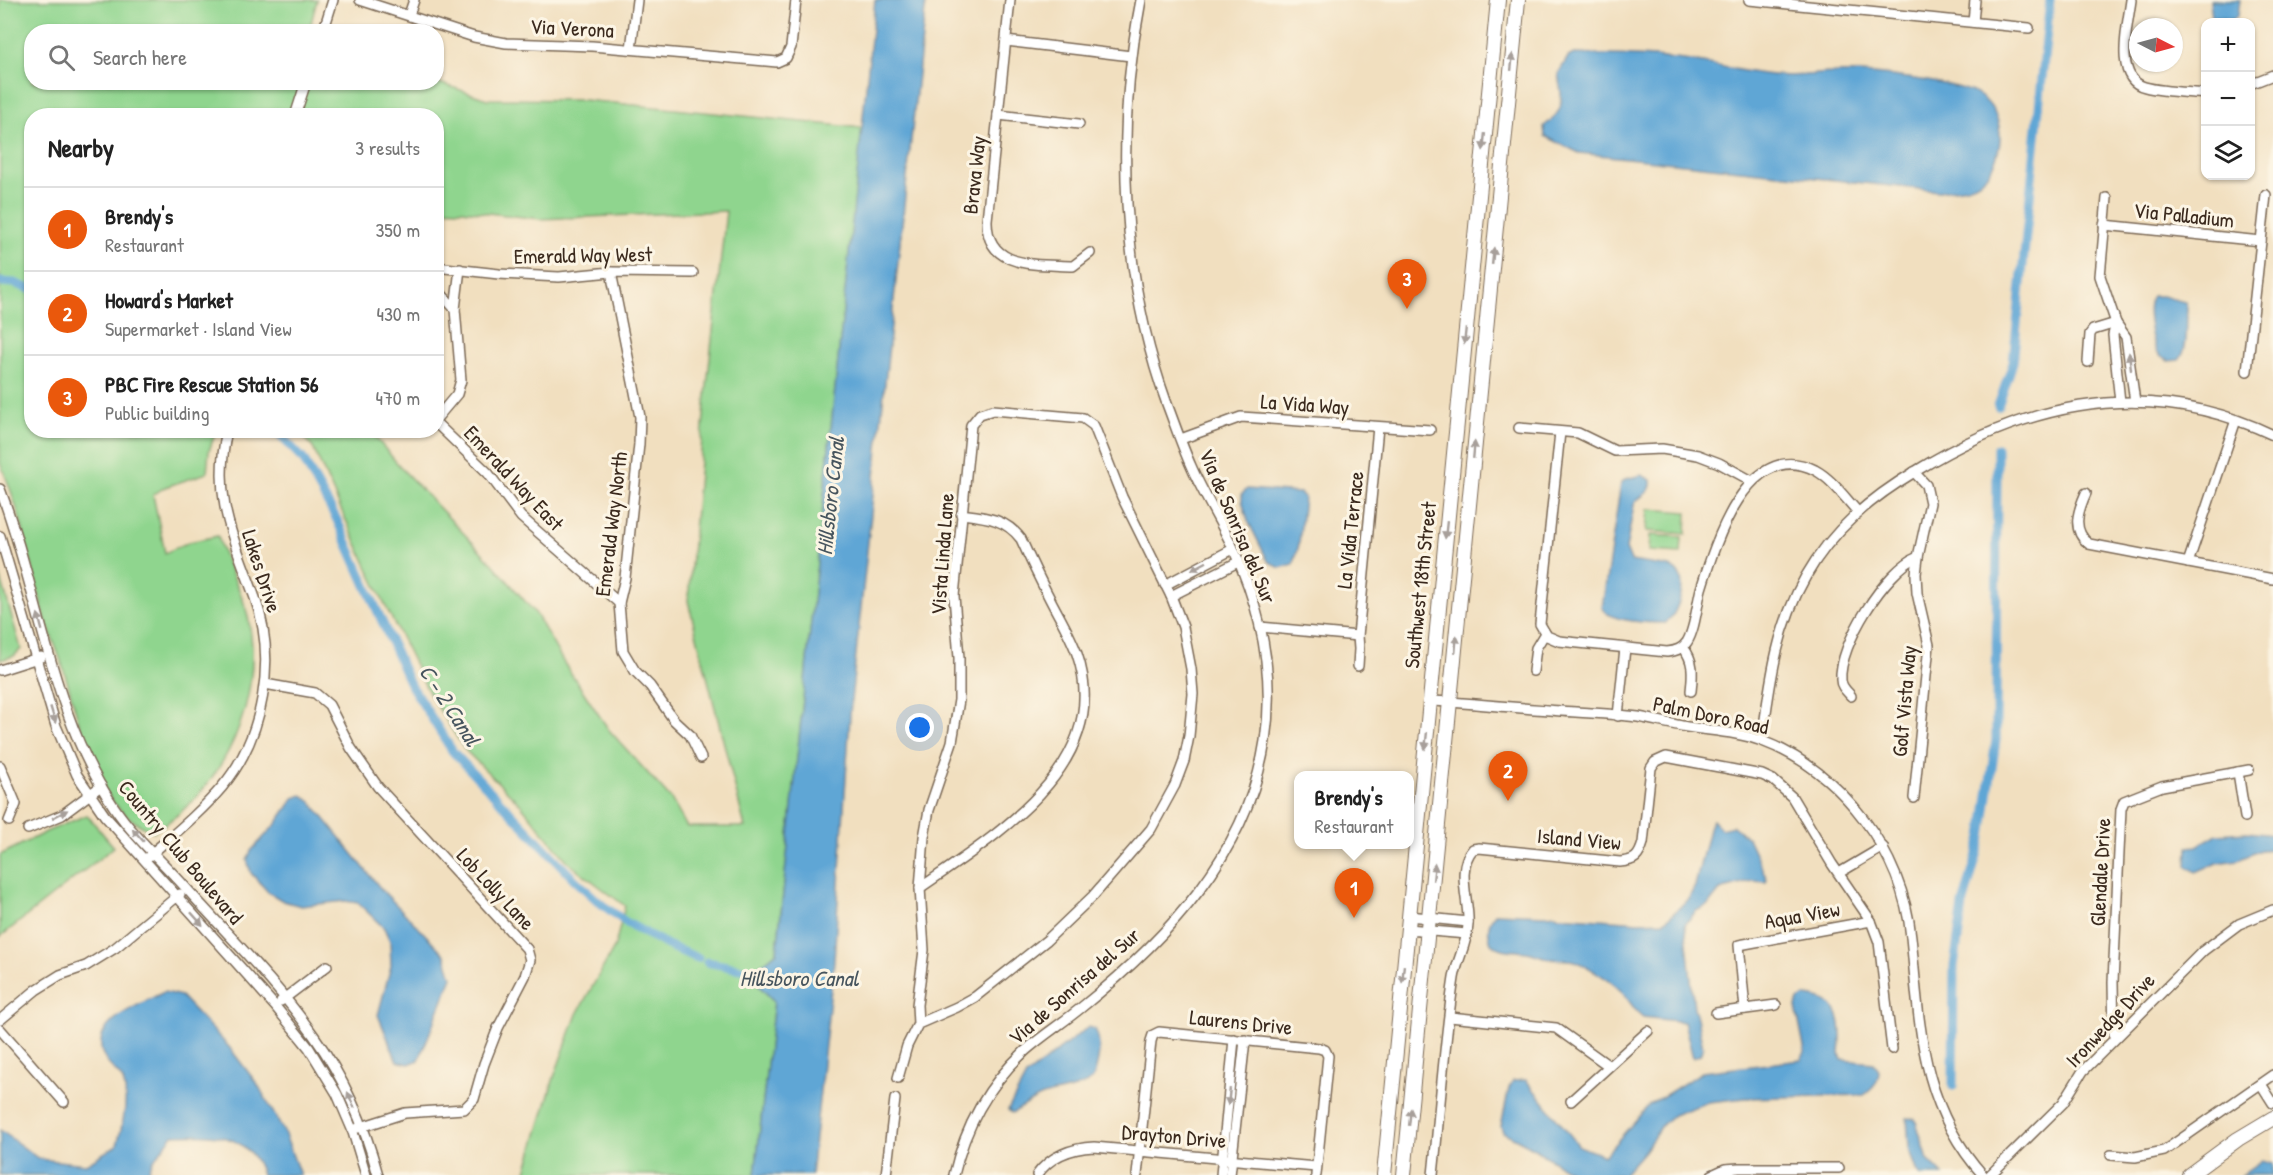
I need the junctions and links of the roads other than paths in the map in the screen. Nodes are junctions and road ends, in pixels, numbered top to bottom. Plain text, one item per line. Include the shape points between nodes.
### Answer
1 (333, 0) edge
2 (360, 0) edge
3 (414, 0) edge
4 (638, 0) edge
5 (795, 0) edge
6 (1010, 0) edge
7 (1141, 0) edge
8 (1498, 0) edge
9 (1518, 0) edge
10 (1749, 0) edge
11 (1975, 0) edge
12 (2130, 0) edge
13 (409, 15) junction
14 (1973, 22) junction
15 (326, 24) edge
16 (436, 24) edge
17 (444, 27) edge
18 (2029, 28) dead end
19 (1005, 41) junction
20 (632, 49) junction
21 (1131, 56) junction
22 (2273, 75) edge
23 (2255, 82) edge
24 (303, 90) edge
25 (2201, 94) edge
26 (298, 108) edge
27 (998, 115) junction
28 (1079, 124) dead end
29 (2266, 195) dead end
30 (2107, 198) dead end
31 (2104, 225) junction
32 (2261, 241) junction
33 (1090, 253) dead end
34 (444, 268) edge
35 (460, 269) junction
36 (612, 272) junction
37 (693, 273) dead end
38 (444, 297) edge
39 (454, 309) junction
40 (2116, 323) junction
41 (2088, 362) dead end
42 (2247, 370) dead end
43 (2120, 402) junction
44 (2134, 402) junction
45 (444, 411) edge
46 (2236, 420) junction
47 (1378, 427) junction
48 (1519, 428) dead end
49 (444, 429) edge
50 (1430, 430) dead end
51 (1560, 432) junction
52 (2273, 435) edge
53 (225, 438) edge
54 (1181, 439) junction
55 (1914, 472) junction
56 (1752, 481) junction
57 (2086, 493) dead end
58 (1, 494) edge
59 (1858, 512) junction
60 (4, 513) edge
61 (961, 514) junction
62 (0, 536) edge
63 (1233, 549) junction
64 (1918, 556) junction
65 (1238, 562) junction
66 (2188, 563) junction
67 (2273, 579) edge
68 (1165, 585) junction
69 (1171, 596) junction
70 (619, 603) junction
71 (1260, 627) junction
72 (1545, 633) junction
73 (1358, 636) junction
74 (1683, 647) junction
75 (1625, 648) junction
76 (49, 654) junction
77 (36, 659) junction
78 (1358, 666) dead end
79 (0, 670) edge
80 (1533, 671) dead end
81 (266, 684) junction
82 (1691, 691) dead end
83 (1851, 696) dead end
84 (1430, 701) junction
85 (1450, 702) junction
86 (1618, 716) junction
87 (1762, 741) junction
88 (701, 758) dead end
89 (0, 766) edge
90 (2249, 770) dead end
91 (2238, 772) junction
92 (101, 786) junction
93 (90, 795) junction
94 (1914, 798) dead end
95 (2245, 817) dead end
96 (9, 821) dead end
97 (28, 828) dead end
98 (1883, 847) junction
99 (153, 852) junction
100 (144, 860) junction
101 (1839, 873) junction
102 (186, 888) junction
103 (921, 888) junction
104 (177, 896) junction
105 (2273, 910) edge
106 (1871, 921) junction
107 (1408, 922) junction
108 (1468, 922) junction
109 (1429, 924) junction
110 (1467, 934) junction
111 (327, 966) dead end
112 (284, 998) junction
113 (1776, 1005) dead end
114 (275, 1006) junction
115 (1745, 1009) junction
116 (1716, 1013) dead end
117 (1450, 1017) junction
118 (0, 1020) edge
119 (918, 1024) junction
120 (0, 1029) edge
121 (1648, 1031) dead end
122 (2114, 1038) junction
123 (1234, 1039) junction
124 (1245, 1040) junction
125 (1892, 1049) dead end
126 (1609, 1066) junction
127 (2273, 1075) edge
128 (898, 1078) dead end
129 (2260, 1084) junction
130 (896, 1099) dead end
131 (1571, 1101) dead end
132 (64, 1102) dead end
133 (2273, 1103) edge
134 (2272, 1121) edge
135 (363, 1127) junction
136 (352, 1129) junction
137 (1139, 1151) junction
138 (2111, 1155) dead end
139 (1227, 1159) junction
140 (1839, 1168) dead end
141 (1316, 1171) edge
142 (1805, 1171) edge
143 (366, 1175) edge
144 (378, 1175) edge
145 (886, 1175) edge
146 (954, 1175) edge
147 (1037, 1175) edge
148 (1137, 1175) edge
149 (1221, 1175) edge
150 (1230, 1175) edge
151 (1384, 1175) edge
152 (1404, 1175) edge
153 (1433, 1175) edge
154 (1712, 1175) edge
155 (1983, 1175) edge
156 (1990, 1175) edge
157 (2189, 1175) edge

1 - 15 street
2 - 13 street, Via Verona
3 - 13 street
4 - 20 street
5 - 20 street, Via Verona via 791,48 786,58 777,62
6 - 19 street, Brava Way
7 - 21 street, Via de Sonrisa del Sur
8 -> 84 main road, Southwest 18th Street
85 -> 9 main road, Southwest 18th Street
10 - 14 street
11 - 14 street
12 - 25 street via 2125,58 2130,78 2145,87
13 - 16 street, Via Verona
14 - 18 street
17 - 20 street, Via Verona via 506,44
19 - 21 street
19 - 27 street, Brava Way
21 - 54 street, Via de Sonrisa del Sur via 1126,147 1135,271 1153,357
22 - 23 street
24 - 26 street
27 - 28 street
27 - 33 street, Brava Way via 987,219 994,246 1009,259 1022,263 1074,266
29 - 32 street, Via Palladium
30 - 31 street, Via Palladium
31 - 32 street, Via Palladium
31 - 40 street, Via Palladium via 2100,276
32 - 42 street, Via Palladium
34 - 35 street, Emerald Way West
35 - 36 street, Emerald Way West via 559,277
35 - 39 street
36 - 37 street, Emerald Way West
36 - 70 street, Emerald Way North via 640,417 625,578
38 - 39 street
39 - 45 street via 462,380
40 - 41 street via 2092,330
40 - 43 street, Via Palladium via 2112,335
44 -> 40 street, Via Palladium via 2126,337
43 - 44 street
43 - 55 street via 2076,406 2027,417 1966,442
44 - 46 street via 2183,406
46 - 52 street
46 - 66 street
47 - 50 street, La Vida Way
47 - 54 street, La Vida Way via 1241,417
47 - 73 street, La Vida Terrace
48 - 51 street
49 - 70 street, Emerald Way East via 488,473 521,517
51 - 56 street via 1584,435 1615,451 1662,449 1698,455
51 - 72 street via 1540,624
53 - 81 street, Lakes Drive via 221,487 230,532 256,600 264,639
54 - 63 street, Via de Sonrisa del Sur
55 - 59 street
55 - 64 street, Golf Vista Way via 1926,485 1930,497
56 - 59 street via 1775,467 1808,468 1826,478
56 - 74 street via 1717,544 1697,601 1689,639
57 - 66 street via 2078,527 2089,544
58 - 60 street, Country Club Boulevard
59 - 87 street via 1822,551 1787,614 1774,658
76 -> 60 street, Country Club Boulevard via 25,565
61 - 68 street, Vista Linda Lane via 969,431 980,414 993,410 1083,418 1094,426 1122,497
61 - 103 street, Vista Linda Lane via 954,596 960,700 952,742 928,819
61 - 103 street via 996,519 1021,539 1077,654 1084,703 1074,745 1051,781 1003,828
62 - 77 street, Country Club Boulevard
63 - 65 street, Via de Sonrisa del Sur
63 -> 68 street
64 - 83 street via 1895,572 1863,616 1840,680
64 - 94 street, Golf Vista Way via 1917,593 1929,645
65 - 69 street
65 - 71 street, Via de Sonrisa del Sur
66 - 67 street
68 - 69 street, Vista Linda Lane
69 - 119 street, Vista Linda Lane via 1187,644 1193,694 1184,761 1151,830 1047,940 975,997
70 - 88 street, Emerald Way North via 623,651 674,720 690,735
71 - 73 street
71 - 146 street, Via de Sonrisa del Sur via 1267,667 1265,738 1253,791 1228,848 1199,891 1147,948 1028,1049 994,1084 969,1126
72 - 75 street via 1559,641
72 - 80 street via 1536,648
73 - 78 street, La Vida Terrace
74 - 75 street via 1674,652
74 - 82 street via 1691,657
75 - 86 street
76 - 77 street
76 - 92 street, Country Club Boulevard via 76,739
77 - 79 street
77 -> 93 street, Country Club Boulevard via 66,753
81 - 99 street, Lakes Drive via 247,748 222,786
81 - 135 street, Lob Lolly Lane via 315,693 329,705 351,748 378,787 527,949 530,960 498,1028 474,1099 464,1109 405,1113
84 - 85 street, Palm Doro Road
84 -> 107 main road, Southwest 18th Street
85 - 86 street, Palm Doro Road
109 -> 85 main road, Southwest 18th Street
86 - 87 street, Palm Doro Road
87 - 98 street, Palm Doro Road via 1805,762 1833,785
89 - 96 street via 16,804
90 - 91 street, Glendale Drive
91 - 95 street
91 - 122 street, Glendale Drive via 2162,786 2124,801 2113,971
92 - 93 street
99 -> 92 street, Country Club Boulevard
97 -> 93 street via 62,815
93 - 100 street, Country Club Boulevard
98 - 101 street
98 - 155 street, Palm Doro Road via 1910,924 1925,1057 1934,1096 1956,1141
99 - 100 street, Lakes Drive
99 - 102 street, Country Club Boulevard
100 - 104 street, Country Club Boulevard
101 - 106 street, Island View
101 - 108 street, Island View via 1792,797 1773,780 1749,771 1666,757 1652,768 1643,843 1635,860 1620,862 1473,849 1468,854 1464,886
102 - 104 street
102 - 112 street, Country Club Boulevard
103 - 119 street, Vista Linda Lane via 924,950
104 -> 114 street, Country Club Boulevard
104 - 118 street via 115,948 36,990
105 - 122 street, Ironwedge Drive via 2239,924 2213,941
106 - 115 street, Aqua View via 1739,945
106 - 125 street, Island View via 1879,942
107 - 109 street
107 -> 151 main road, Southwest 18th Street
108 - 109 street
108 - 110 street, Island View
109 - 110 street
152 -> 109 main road, Southwest 18th Street
110 - 117 street, Island View via 1454,976
111 - 112 street
112 - 114 street
135 -> 112 street, Country Club Boulevard via 324,1051
113 - 115 street
114 - 136 street, Country Club Boulevard via 309,1048 337,1094
115 - 116 street
117 - 126 street via 1556,1028
117 - 153 street, Island View
119 - 128 street, Vista Linda Lane
120 - 132 street
121 - 126 street
122 - 156 street, Ironwedge Drive via 2081,1074 2063,1102
123 - 124 street, Laurens Drive
123 - 137 street, Laurens Drive via 1159,1032 1154,1035
123 -> 139 street
124 - 139 street
124 - 141 street, Laurens Drive via 1325,1050 1328,1056
126 - 131 street
127 - 129 street
129 - 133 street
129 - 138 street via 2164,1151 2135,1157
130 - 145 street
134 - 157 main road
135 - 136 street, Lob Lolly Lane
135 - 144 street, Country Club Boulevard
136 - 143 street, Country Club Boulevard
137 - 139 street, Drayton Drive
137 - 147 street, Drayton Drive via 1079,1149 1057,1157
137 - 148 street
139 - 141 street, Drayton Drive
139 - 149 street
139 - 150 street
140 - 142 street
142 - 154 street via 1732,1168

